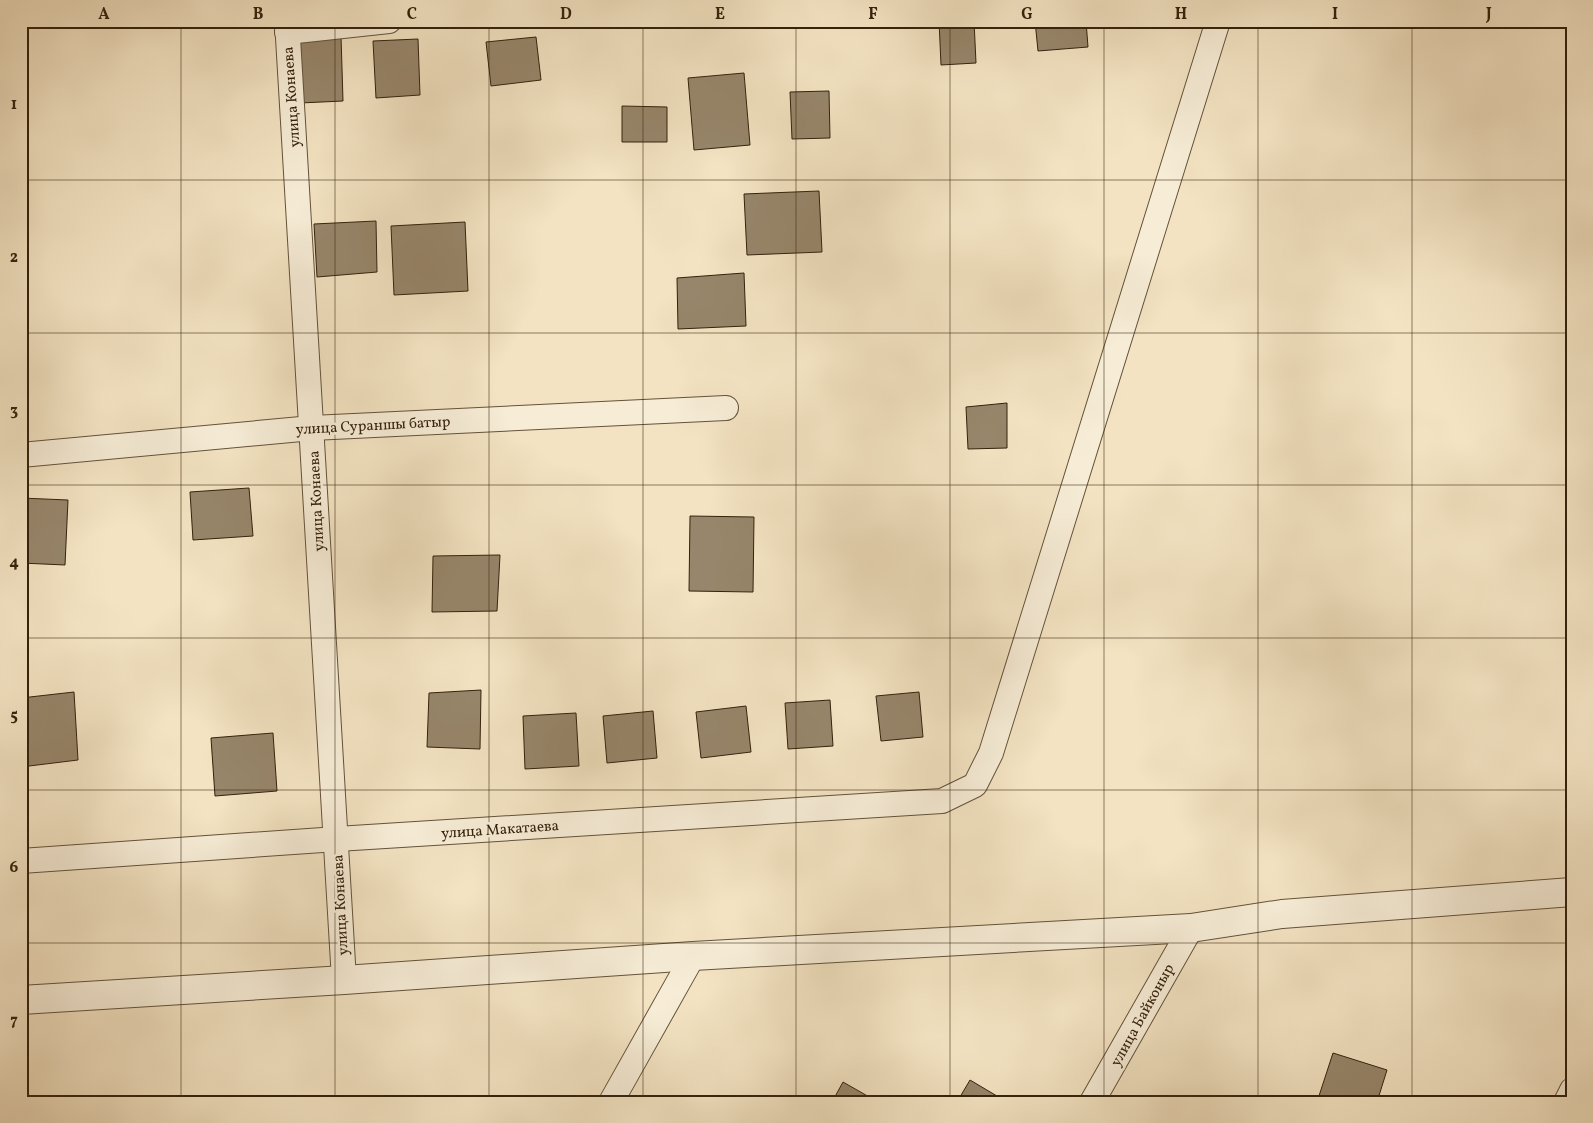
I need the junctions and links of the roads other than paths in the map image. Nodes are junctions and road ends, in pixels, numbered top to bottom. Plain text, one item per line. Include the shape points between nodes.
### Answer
1 (389, 21) edge
2 (1218, 21) edge
3 (287, 26) edge
4 (726, 408) dead end
5 (312, 428) junction
6 (21, 455) edge
7 (337, 839) junction
8 (21, 861) edge
9 (1572, 892) edge
10 (1191, 928) junction
11 (694, 956) junction
12 (344, 980) junction
13 (21, 1000) edge
14 (1572, 1090) edge
15 (610, 1102) edge
16 (1092, 1102) edge
17 (1566, 1102) edge

1 - 3 street
2 - 7 street, улица Макатаева via 991,753 975,785 942,801
3 - 5 street, улица Конаева
4 - 5 street, улица Сураншы батыр
5 - 6 street, улица Сураншы батыр
5 - 7 street, улица Конаева
7 - 8 street, улица Макатаева
7 - 12 street, улица Конаева
9 - 10 street via 1282,914
10 - 11 street
10 - 16 street, улица Байконыр
11 - 12 street
11 - 15 street
12 - 13 street
14 - 17 street

